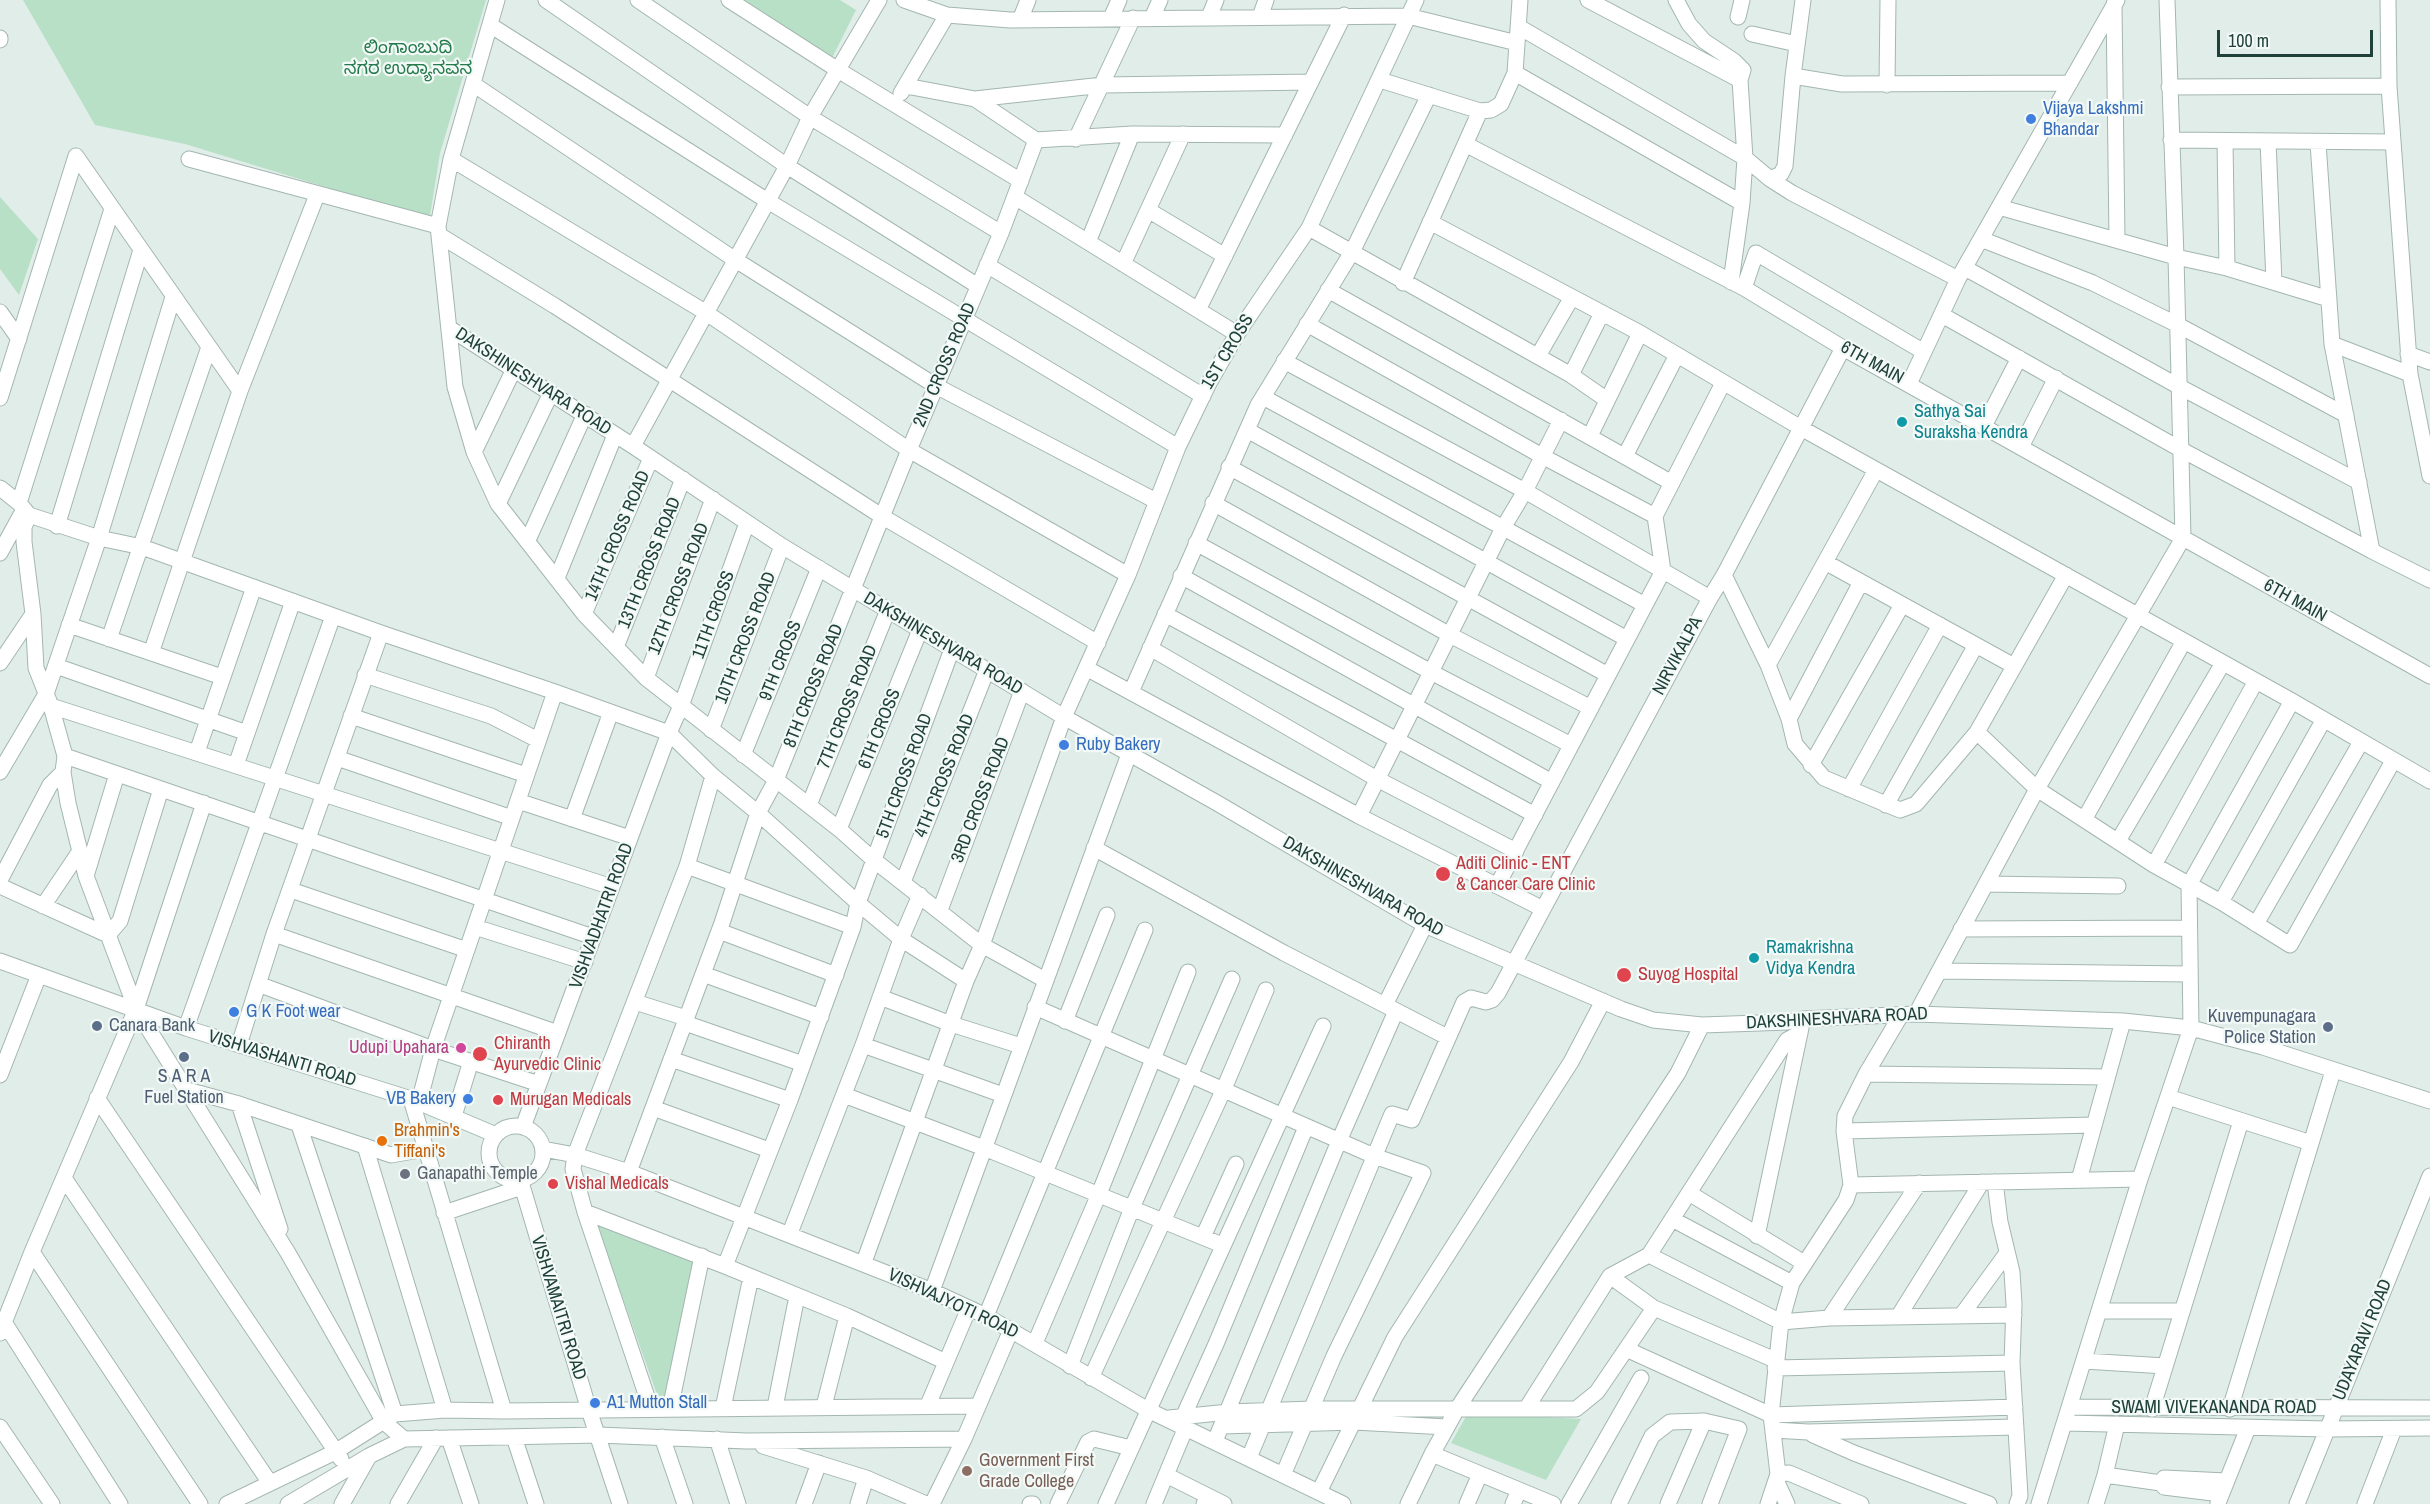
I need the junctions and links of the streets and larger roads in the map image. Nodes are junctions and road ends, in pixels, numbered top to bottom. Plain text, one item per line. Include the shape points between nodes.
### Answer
1 (497, 0) edge
2 (546, 0) edge
3 (638, 0) edge
4 (729, 0) edge
5 (879, 0) edge
6 (904, 0) edge
7 (1028, 0) edge
8 (1119, 0) edge
9 (1160, 0) edge
10 (1216, 0) edge
11 (1266, 0) edge
12 (1416, 0) edge
13 (1520, 0) edge
14 (1588, 0) edge
15 (1676, 0) edge
16 (1742, 0) edge
17 (1803, 0) edge
18 (1888, 0) edge
19 (2166, 0) edge
20 (2388, 0) edge
21 (2116, 2) edge
22 (947, 15) junction
23 (1344, 15) junction
24 (1260, 16) junction
25 (1408, 16) junction
26 (1209, 17) junction
27 (1738, 17) dead end
28 (1112, 18) junction
29 (1133, 18) junction
30 (1152, 18) junction
31 (1020, 20) junction
32 (490, 25) junction
33 (1519, 27) junction
34 (1752, 34) dead end
35 (1517, 43) junction
36 (1797, 44) junction
37 (838, 70) junction
38 (1515, 73) junction
39 (1793, 76) junction
40 (1380, 80) junction
41 (1740, 81) junction
42 (1311, 82) junction
43 (2070, 83) junction
44 (473, 84) junction
45 (1103, 85) junction
46 (1887, 85) junction
47 (906, 86) junction
48 (2389, 86) junction
49 (2169, 87) junction
50 (1429, 95) junction
51 (975, 99) junction
52 (895, 105) junction
53 (1480, 111) junction
54 (810, 117) junction
55 (1132, 134) junction
56 (1183, 134) junction
57 (1285, 135) junction
58 (1076, 139) junction
59 (1036, 140) junction
60 (2170, 140) junction
61 (2224, 141) junction
62 (2268, 141) junction
63 (2393, 142) junction
64 (2318, 143) junction
65 (1467, 145) junction
66 (1745, 158) junction
67 (189, 159) dead end
68 (451, 159) junction
69 (787, 166) junction
70 (1770, 179) junction
71 (1021, 181) junction
72 (317, 195) junction
73 (1014, 197) junction
74 (766, 200) junction
75 (1742, 203) junction
76 (1999, 207) junction
77 (112, 209) junction
78 (1148, 210) junction
79 (1430, 222) junction
80 (1309, 228) junction
81 (438, 231) junction
82 (1001, 233) junction
83 (1981, 240) junction
84 (2117, 240) junction
85 (1088, 242) junction
86 (141, 250) junction
87 (1352, 252) junction
88 (1225, 256) junction
89 (2176, 257) junction
90 (734, 259) junction
91 (1123, 264) junction
92 (987, 265) junction
93 (2227, 268) junction
94 (1961, 274) junction
95 (2274, 282) junction
96 (1403, 283) junction
97 (1738, 285) junction
98 (978, 286) junction
99 (1328, 290) junction
100 (173, 297) junction
101 (1572, 297) junction
102 (2329, 299) junction
103 (1198, 310) junction
104 (0, 312) edge
105 (705, 312) junction
106 (1602, 313) junction
107 (1942, 315) junction
108 (965, 319) junction
109 (1307, 324) junction
110 (2176, 324) junction
111 (448, 328) junction
112 (1640, 333) junction
113 (1237, 334) junction
114 (19, 339) junction
115 (2332, 344) junction
116 (209, 347) junction
117 (1844, 348) junction
118 (1924, 352) junction
119 (2408, 354) junction
120 (1677, 355) junction
121 (1538, 356) junction
122 (2019, 358) junction
123 (1284, 361) junction
124 (2430, 362) edge
125 (514, 369) junction
126 (2410, 374) junction
127 (1571, 375) junction
128 (2056, 378) junction
129 (668, 379) junction
130 (1723, 383) junction
131 (1909, 384) junction
132 (936, 386) junction
133 (2178, 386) junction
134 (240, 390) junction
135 (551, 393) junction
136 (0, 395) edge
137 (1203, 396) junction
138 (1263, 397) junction
139 (1607, 400) junction
140 (585, 414) junction
141 (2346, 415) junction
142 (1561, 420) junction
143 (1984, 426) junction
144 (1801, 428) junction
145 (1247, 430) junction
146 (615, 435) junction
147 (1590, 436) junction
148 (633, 446) junction
149 (1178, 447) junction
150 (2021, 447) junction
151 (2180, 449) junction
152 (909, 450) junction
153 (474, 452) junction
154 (1542, 456) junction
155 (1625, 456) junction
156 (651, 458) junction
157 (1229, 467) junction
158 (1876, 470) junction
159 (2430, 476) edge
160 (683, 479) junction
161 (1672, 483) junction
162 (2359, 483) junction
163 (0, 488) edge
164 (1525, 491) junction
165 (713, 499) junction
166 (1156, 501) junction
167 (1213, 503) junction
168 (498, 504) junction
169 (24, 509) junction
170 (1655, 516) junction
171 (883, 517) junction
172 (747, 523) junction
173 (57, 525) junction
174 (1503, 528) junction
175 (99, 538) junction
176 (2183, 538) junction
177 (528, 540) junction
178 (1196, 543) junction
179 (782, 546) junction
180 (142, 547) junction
181 (2372, 551) junction
182 (0, 553) edge
183 (182, 561) junction
184 (1486, 562) junction
185 (1825, 562) junction
186 (819, 568) junction
187 (1663, 571) junction
188 (1128, 575) junction
189 (1724, 575) junction
190 (2066, 575) junction
191 (1181, 576) junction
192 (557, 578) junction
193 (2430, 580) edge
194 (1861, 582) junction
195 (254, 587) junction
196 (853, 591) junction
197 (1468, 598) junction
198 (1710, 598) junction
199 (293, 602) junction
200 (1645, 605) junction
201 (1902, 605) junction
202 (888, 610) junction
203 (33, 614) junction
204 (584, 614) junction
205 (1165, 614) junction
206 (2137, 615) junction
207 (333, 616) junction
208 (69, 625) junction
209 (1940, 625) junction
210 (920, 630) junction
211 (381, 633) junction
212 (1450, 635) junction
213 (109, 639) junction
214 (1627, 639) junction
215 (2184, 641) junction
216 (1098, 643) junction
217 (1976, 645) junction
218 (616, 647) junction
219 (1150, 648) junction
220 (952, 649) junction
221 (151, 653) junction
222 (0, 663) edge
223 (2223, 663) junction
224 (1768, 665) junction
225 (56, 666) junction
226 (2013, 666) junction
227 (1086, 668) junction
228 (987, 670) junction
229 (1431, 672) junction
230 (365, 675) junction
231 (1608, 675) junction
232 (2430, 676) edge
233 (222, 677) junction
234 (646, 678) junction
235 (2256, 681) junction
236 (1022, 691) junction
237 (555, 692) junction
238 (1131, 692) junction
239 (49, 700) junction
240 (2292, 701) junction
241 (1413, 705) junction
242 (681, 706) junction
243 (1591, 708) junction
244 (611, 712) junction
245 (351, 716) junction
246 (1064, 717) junction
247 (1789, 719) junction
248 (207, 720) junction
249 (2323, 721) junction
250 (711, 730) junction
251 (1977, 732) junction
252 (669, 733) junction
253 (247, 734) junction
254 (538, 740) junction
255 (1396, 740) junction
256 (2361, 742) junction
257 (1571, 745) junction
258 (197, 752) junction
259 (1129, 754) junction
260 (744, 755) junction
261 (337, 758) junction
262 (2393, 761) junction
263 (64, 764) junction
264 (236, 765) junction
265 (1811, 765) junction
266 (0, 772) edge
267 (117, 774) junction
268 (526, 775) junction
269 (713, 776) junction
270 (276, 778) junction
271 (1377, 779) junction
272 (776, 780) junction
273 (2430, 781) edge
274 (1552, 782) junction
275 (161, 789) junction
276 (1849, 789) junction
277 (2037, 789) junction
278 (325, 794) junction
279 (518, 801) junction
280 (204, 803) junction
281 (809, 805) junction
282 (1886, 805) junction
283 (758, 813) junction
284 (1535, 815) junction
285 (1359, 816) junction
286 (512, 818) junction
287 (2085, 818) junction
288 (572, 819) junction
289 (260, 823) junction
290 (839, 829) junction
291 (308, 838) junction
292 (630, 838) junction
293 (2118, 841) junction
294 (1094, 848) junction
295 (80, 851) junction
296 (501, 851) junction
297 (1516, 851) junction
298 (874, 861) junction
299 (2154, 865) junction
300 (687, 866) junction
301 (86, 876) junction
302 (0, 880) edge
303 (903, 882) junction
304 (735, 883) junction
305 (1986, 884) junction
306 (2189, 885) junction
307 (0, 886) edge
308 (1497, 886) junction
309 (2118, 886) dead end
310 (612, 887) junction
311 (291, 890) junction
312 (920, 895) junction
313 (483, 900) junction
314 (2221, 902) junction
315 (858, 903) junction
316 (43, 906) junction
317 (1543, 909) junction
318 (940, 910) junction
319 (1107, 915) dead end
320 (2256, 924) junction
321 (1425, 925) junction
322 (475, 927) junction
323 (854, 927) junction
324 (2189, 928) junction
325 (1961, 929) junction
326 (1145, 930) dead end
327 (719, 931) junction
328 (274, 934) junction
329 (108, 935) junction
330 (593, 937) junction
331 (901, 939) junction
332 (982, 945) junction
333 (467, 950) junction
334 (0, 961) edge
335 (585, 962) junction
336 (1514, 964) junction
337 (1188, 972) dead end
338 (1940, 972) junction
339 (703, 974) junction
340 (2189, 974) junction
341 (39, 975) junction
342 (836, 975) junction
343 (1232, 979) dead end
344 (1045, 980) junction
345 (966, 981) junction
346 (258, 984) junction
347 (1266, 990) dead end
348 (451, 995) junction
349 (880, 997) junction
350 (1603, 1001) junction
351 (635, 1002) junction
352 (1035, 1007) junction
353 (1391, 1008) junction
354 (136, 1009) junction
355 (1908, 1014) junction
356 (820, 1017) junction
357 (2122, 1020) junction
358 (685, 1021) junction
359 (1065, 1021) junction
360 (951, 1024) junction
361 (1702, 1025) junction
362 (1323, 1026) dead end
363 (1801, 1026) junction
364 (186, 1028) junction
365 (2191, 1028) junction
366 (558, 1033) junction
367 (1100, 1037) junction
368 (1447, 1037) junction
369 (239, 1045) junction
370 (863, 1045) junction
371 (1021, 1047) junction
372 (433, 1049) junction
373 (671, 1059) junction
374 (471, 1060) junction
375 (1153, 1060) junction
376 (803, 1064) junction
377 (935, 1070) junction
378 (2332, 1071) junction
379 (1866, 1074) junction
380 (1188, 1075) junction
381 (0, 1076) edge
382 (2107, 1077) junction
383 (539, 1084) junction
384 (188, 1090) junction
385 (1223, 1091) junction
386 (844, 1095) junction
387 (1003, 1095) junction
388 (2168, 1097) junction
389 (97, 1098) junction
390 (415, 1100) junction
391 (790, 1100) junction
392 (2430, 1101) edge
393 (238, 1104) junction
394 (653, 1108) junction
395 (454, 1116) junction
396 (1281, 1116) junction
397 (2241, 1121) junction
398 (915, 1122) junction
399 (298, 1125) junction
400 (2094, 1125) junction
401 (523, 1127) junction
402 (1306, 1127) junction
403 (1844, 1131) junction
404 (495, 1135) junction
405 (1339, 1141) junction
406 (2311, 1143) junction
407 (365, 1146) junction
408 (984, 1148) junction
409 (425, 1149) junction
410 (543, 1149) junction
411 (769, 1150) junction
412 (575, 1155) junction
413 (1374, 1156) junction
414 (1236, 1164) dead end
415 (629, 1172) junction
416 (1044, 1172) junction
417 (2430, 1176) edge
418 (64, 1178) junction
419 (2140, 1179) junction
420 (2079, 1180) junction
421 (1988, 1182) junction
422 (521, 1183) junction
423 (1919, 1184) junction
424 (1851, 1185) junction
425 (1689, 1193) junction
426 (1099, 1194) junction
427 (1132, 1208) junction
428 (585, 1212) junction
429 (444, 1213) junction
430 (744, 1215) junction
431 (1672, 1219) junction
432 (1163, 1220) junction
433 (790, 1233) junction
434 (1757, 1236) junction
435 (1203, 1237) junction
436 (1222, 1245) junction
437 (32, 1252) junction
438 (288, 1253) junction
439 (2007, 1254) junction
440 (1649, 1255) junction
441 (702, 1256) junction
442 (864, 1262) junction
443 (1804, 1263) junction
444 (725, 1266) junction
445 (1610, 1276) junction
446 (751, 1277) junction
447 (1792, 1283) junction
448 (932, 1291) junction
449 (797, 1296) junction
450 (969, 1308) junction
451 (1654, 1308) junction
452 (2099, 1311) junction
453 (2182, 1311) junction
454 (2014, 1315) junction
455 (847, 1316) junction
456 (986, 1316) junction
457 (1961, 1316) junction
458 (1898, 1317) junction
459 (1829, 1318) junction
460 (1781, 1322) junction
461 (2, 1327) edge
462 (1011, 1330) junction
463 (1035, 1343) junction
464 (1626, 1349) junction
465 (2084, 1361) junction
466 (946, 1362) junction
467 (2012, 1363) junction
468 (1775, 1364) junction
469 (1070, 1366) junction
470 (2165, 1366) junction
471 (1091, 1378) junction
472 (1641, 1378) dead end
473 (928, 1405) junction
474 (824, 1406) junction
475 (978, 1406) junction
476 (775, 1407) junction
477 (1360, 1407) junction
478 (2015, 1407) junction
479 (2070, 1407) junction
480 (723, 1408) junction
481 (2336, 1408) junction
482 (2430, 1408) edge
483 (651, 1409) junction
484 (670, 1409) junction
485 (1457, 1409) junction
486 (1526, 1409) junction
487 (2152, 1409) junction
488 (2230, 1409) junction
489 (446, 1410) junction
490 (589, 1410) junction
491 (1148, 1410) junction
492 (504, 1411) junction
493 (1309, 1416) junction
494 (1268, 1417) junction
495 (390, 1418) junction
496 (1225, 1419) junction
497 (1185, 1421) junction
498 (1704, 1421) junction
499 (1354, 1422) junction
500 (1772, 1423) junction
501 (2065, 1423) junction
502 (2117, 1424) junction
503 (0, 1427) edge
504 (1447, 1427) junction
505 (2016, 1427) junction
506 (2248, 1428) junction
507 (2430, 1428) edge
508 (2327, 1429) junction
509 (2394, 1429) junction
510 (1808, 1432) junction
511 (597, 1435) junction
512 (514, 1437) junction
513 (662, 1437) junction
514 (443, 1438) junction
515 (404, 1439) junction
516 (717, 1439) junction
517 (964, 1439) junction
518 (747, 1441) junction
519 (1215, 1441) junction
520 (1131, 1448) junction
521 (335, 1452) junction
522 (1432, 1454) junction
523 (369, 1455) junction
524 (1249, 1458) junction
525 (819, 1463) junction
526 (348, 1469) junction
527 (1283, 1474) junction
528 (1480, 1474) junction
529 (1166, 1475) junction
530 (2105, 1475) junction
531 (1777, 1477) junction
532 (866, 1478) junction
533 (270, 1483) junction
534 (1319, 1492) junction
535 (2222, 1493) edge
536 (1516, 1497) edge
537 (1206, 1500) edge
538 (294, 1502) edge
539 (924, 1503) edge
540 (52, 1504) edge
541 (120, 1504) edge
542 (200, 1504) edge
543 (227, 1504) edge
544 (342, 1504) edge
545 (398, 1504) edge
546 (471, 1504) edge
547 (536, 1504) edge
548 (620, 1504) edge
549 (685, 1504) edge
550 (738, 1504) edge
551 (804, 1504) edge
552 (858, 1504) edge
553 (1058, 1504) edge
554 (1106, 1504) edge
555 (1154, 1504) edge
556 (1224, 1504) edge
557 (1343, 1504) edge
558 (1408, 1504) edge
559 (1467, 1504) edge
560 (1553, 1504) edge
561 (1569, 1504) edge
562 (1619, 1504) edge
563 (1668, 1504) edge
564 (1710, 1504) edge
565 (1768, 1504) edge
566 (1787, 1504) edge
567 (1861, 1504) edge
568 (1989, 1504) edge
569 (2017, 1504) edge
570 (2039, 1504) edge
571 (2096, 1504) edge
572 (2297, 1504) edge
573 (2365, 1504) edge

1 - 32 street
2 - 69 street
3 - 54 street
4 - 37 street
5 - 37 street
6 - 22 street
7 - 31 street
8 - 28 street
9 - 30 street
10 - 26 street
11 - 24 street
12 - 25 street, 1ST CROSS
13 - 33 street
14 - 41 street
15 - 41 street via 1704,41 1743,70
16 - 27 street
17 - 36 street
18 - 46 street
19 - 49 street
20 - 48 street
21 - 43 street
21 - 84 street
22 - 31 street
22 - 47 street
23 - 24 street
23 - 25 street
23 - 42 street
24 - 26 street
25 - 35 street
25 - 40 street, 1ST CROSS
26 - 30 street
28 - 29 street
28 - 31 street
29 - 30 street
29 - 45 street
32 - 44 street
32 - 74 street
33 - 35 street
33 - 66 street
34 - 36 street
35 - 38 street
36 - 39 street
37 - 52 street
37 - 54 street
38 - 53 street via 1501,104
38 - 75 street
39 - 46 street via 1842,84
39 - 70 street via 1785,166 1781,174
40 - 50 street
40 - 80 street, 1ST CROSS
41 - 66 street
42 - 45 street
42 - 57 street
43 - 46 street
43 - 76 street
44 - 68 street
44 - 90 street
45 - 51 street
45 - 58 street
47 - 51 street
47 - 52 street
48 - 49 street
48 - 63 street
49 - 60 street
50 - 53 street
50 - 87 street
51 - 59 street
52 - 71 street
53 - 65 street
54 - 69 street
54 - 82 street
55 - 56 street
55 - 58 street
55 - 85 street
56 - 57 street
56 - 78 street
57 - 88 street
58 - 59 street
59 - 71 street, 2ND CROSS ROAD
60 - 61 street
60 - 89 street
61 - 62 street
61 - 93 street
62 - 64 street
62 - 95 street
63 - 64 street
63 - 119 street
64 - 102 street
65 - 79 street
65 - 97 street, 6TH MAIN
66 - 70 street
66 - 75 street
67 - 72 street
68 - 81 street
68 - 105 street
69 - 74 street
69 - 98 street
70 - 94 street
71 - 73 street, 2ND CROSS ROAD
72 - 81 street
72 - 134 street
73 - 82 street, 2ND CROSS ROAD
73 - 85 street
74 - 90 street
74 - 108 street
75 - 97 street
76 - 83 street
76 - 84 street
77 - 86 street
77 - 114 street via 76,156
77 - 169 street
78 - 88 street
78 - 91 street
79 - 96 street
79 - 101 street
80 - 87 street
80 - 113 street, 1ST CROSS
81 - 111 street
81 - 129 street
82 - 92 street, 2ND CROSS ROAD
83 - 94 street
83 - 110 street via 2093,283
84 - 89 street
85 - 91 street
86 - 100 street
86 - 173 street
87 - 96 street
87 - 99 street
88 - 103 street
89 - 93 street
89 - 110 street
90 - 105 street
90 - 132 street
91 - 103 street
92 - 98 street, 2ND CROSS ROAD
92 - 137 street
93 - 95 street
94 - 107 street
94 - 133 street
95 - 102 street
96 - 121 street
97 - 117 street, 6TH MAIN
97 - 118 street via 1756,253
98 - 108 street, 2ND CROSS ROAD
99 - 109 street
99 - 142 street
100 - 116 street
100 - 175 street
101 - 106 street
101 - 121 street
102 - 115 street
103 - 113 street
104 - 114 street
105 - 129 street
105 - 152 street
106 - 112 street
106 - 127 street
107 - 118 street
107 - 122 street
108 - 132 street, 2ND CROSS ROAD
108 - 149 street
109 - 123 street
109 - 154 street
110 - 133 street
110 - 141 street
111 - 125 street, DAKSHINESHVARA ROAD
111 - 153 street via 455,387
112 - 120 street
112 - 139 street
113 - 137 street, 1ST CROSS
114 - 136 street
115 - 126 street
115 - 141 street
116 - 134 street
116 - 180 street
117 - 131 street, 6TH MAIN
117 - 144 street, NIRVIKALPA
118 - 131 street
119 - 124 street
119 - 126 street
120 - 130 street
120 - 155 street
121 - 127 street
122 - 128 street
122 - 143 street
123 - 138 street
123 - 164 street
125 - 135 street, DAKSHINESHVARA ROAD
125 - 153 street
126 - 159 street
127 - 139 street
128 - 150 street
128 - 151 street
129 - 148 street
129 - 171 street
130 - 144 street
130 - 161 street
131 - 143 street, 6TH MAIN
132 - 152 street, 2ND CROSS ROAD
132 - 166 street
133 - 151 street
133 - 162 street
134 - 183 street
135 - 140 street, DAKSHINESHVARA ROAD
135 - 168 street
137 - 149 street, 1ST CROSS
138 - 145 street
138 - 174 street
139 - 147 street
140 - 146 street, DAKSHINESHVARA ROAD
140 - 177 street
141 - 162 street
142 - 147 street
142 - 154 street
143 - 150 street, 6TH MAIN
144 - 158 street
144 - 189 street, NIRVIKALPA
145 - 157 street
145 - 184 street
146 - 148 street, DAKSHINESHVARA ROAD
146 - 192 street
147 - 155 street
148 - 156 street, DAKSHINESHVARA ROAD
149 - 166 street, 1ST CROSS
150 - 176 street, 6TH MAIN
151 - 176 street
151 - 181 street
152 - 171 street, 2ND CROSS ROAD
152 - 188 street
153 - 168 street
154 - 164 street
154 - 170 street
155 - 161 street
156 - 160 street, DAKSHINESHVARA ROAD
156 - 204 street, 14TH CROSS ROAD
157 - 167 street
157 - 197 street
158 - 185 street
158 - 190 street
160 - 165 street, DAKSHINESHVARA ROAD
160 - 218 street, 13TH CROSS ROAD
161 - 170 street
162 - 181 street
163 - 169 street
164 - 174 street
164 - 187 street
165 - 172 street, DAKSHINESHVARA ROAD
165 - 234 street, 12TH CROSS ROAD
166 - 188 street, 1ST CROSS
167 - 178 street
167 - 212 street
168 - 177 street
169 - 173 street
169 - 182 street
169 - 203 street
170 - 187 street
171 - 196 street, 2ND CROSS ROAD
171 - 216 street
172 - 179 street, DAKSHINESHVARA ROAD
172 - 242 street, 11TH CROSS
173 - 175 street
174 - 184 street
174 - 200 street
175 - 180 street
175 - 208 street
176 - 206 street
176 - 232 street, 6TH MAIN
177 - 192 street
178 - 191 street
178 - 229 street
179 - 186 street, DAKSHINESHVARA ROAD
179 - 250 street, 10TH CROSS ROAD
180 - 183 street
180 - 213 street
181 - 193 street
183 - 195 street
183 - 221 street
184 - 197 street
184 - 214 street
185 - 194 street
185 - 224 street
186 - 196 street, DAKSHINESHVARA ROAD
186 - 260 street, 9TH CROSS
187 - 198 street
187 - 200 street
188 - 216 street, 1ST CROSS
189 - 198 street, NIRVIKALPA
189 - 224 street
190 - 206 street
190 - 226 street
191 - 205 street
191 - 241 street
192 - 204 street
194 - 201 street
194 - 247 street
195 - 199 street
195 - 233 street
196 - 202 street, DAKSHINESHVARA ROAD
196 - 272 street, 8TH CROSS ROAD
197 - 212 street
197 - 231 street
198 - 317 street, NIRVIKALPA
199 - 207 street
199 - 253 street
200 - 214 street
201 - 209 street
201 - 265 street
202 - 210 street, DAKSHINESHVARA ROAD
202 - 281 street, 7TH CROSS ROAD
203 - 222 street
203 - 239 street via 36,668
204 - 218 street
205 - 219 street
205 - 255 street
206 - 215 street
206 - 277 street
207 - 211 street
207 - 270 street
208 - 213 street
208 - 225 street
209 - 217 street
209 - 276 street
210 - 220 street, DAKSHINESHVARA ROAD
210 - 290 street, 6TH CROSS
211 - 230 street
211 - 237 street
212 - 229 street
212 - 243 street
213 - 221 street
214 - 231 street
215 - 223 street
215 - 287 street
216 - 227 street, 1ST CROSS
217 - 226 street
217 - 282 street
218 - 234 street
219 - 238 street
219 - 271 street
220 - 228 street, DAKSHINESHVARA ROAD
220 - 298 street, 5TH CROSS ROAD
221 - 233 street
223 - 235 street
223 - 293 street
224 - 247 street
225 - 239 street
225 - 248 street
226 - 251 street
227 - 238 street
227 - 246 street, 1ST CROSS
228 - 236 street, DAKSHINESHVARA ROAD
228 - 303 street, 4TH CROSS ROAD
229 - 241 street
229 - 257 street
230 - 245 street
230 - 254 street via 491,716
231 - 243 street
233 - 248 street
234 - 242 street
235 - 240 street
235 - 299 street
236 - 246 street, DAKSHINESHVARA ROAD
236 - 318 street, 3RD CROSS ROAD
237 - 244 street
237 - 254 street
238 - 285 street
239 - 258 street
239 - 263 street
239 - 266 street
240 - 249 street
240 - 306 street
241 - 255 street
241 - 274 street
242 - 250 street
242 - 252 street, VISHVADHATRI ROAD
243 - 257 street
244 - 252 street
244 - 288 street
245 - 261 street
245 - 268 street
246 - 259 street, DAKSHINESHVARA ROAD
246 - 332 street, 1ST CROSS
247 - 265 street via 1795,744
248 - 253 street
248 - 258 street
249 - 256 street
249 - 314 street
250 - 260 street
251 - 277 street
251 - 282 street via 1916,804 1900,810
252 - 269 street
252 - 292 street, VISHVADHATRI ROAD
253 - 264 street
254 - 268 street
255 - 271 street
255 - 284 street
256 - 262 street
256 - 320 street
257 - 274 street
258 - 264 street
259 - 294 street
259 - 321 street, DAKSHINESHVARA ROAD
260 - 272 street
261 - 278 street
261 - 286 street
262 - 273 street
262 - 320 street via 2290,945
263 - 267 street
263 - 295 street via 68,803
263 - 302 street
264 - 270 street
265 - 276 street via 1824,778
267 - 275 street
267 - 301 street
268 - 279 street
269 - 283 street
269 - 300 street
270 - 278 street
270 - 289 street
271 - 285 street
271 - 297 street
272 - 281 street
272 - 283 street, 8TH CROSS ROAD
274 - 284 street
275 - 280 street
275 - 329 street via 120,921
276 - 282 street
277 - 287 street
277 - 305 street
278 - 291 street
278 - 296 street
279 - 286 street
279 - 288 street
280 - 289 street
280 - 354 street
281 - 290 street
283 - 304 street, 8TH CROSS ROAD
283 - 315 street
284 - 297 street
285 - 308 street
286 - 296 street
287 - 293 street
288 - 292 street
289 - 291 street
289 - 364 street
290 - 298 street
291 - 311 street
291 - 313 street
292 - 310 street, VISHVADHATRI ROAD
293 - 299 street
294 - 344 street
294 - 353 street
295 - 301 street
295 - 316 street
296 - 310 street
296 - 313 street
297 - 308 street
298 - 303 street
298 - 315 street, 5TH CROSS ROAD
299 - 306 street
300 - 304 street
300 - 351 street
301 - 329 street
303 - 312 street
304 - 323 street
304 - 327 street, 8TH CROSS ROAD
305 - 309 street
305 - 325 street
306 - 314 street
306 - 324 street
307 - 316 street
308 - 317 street
310 - 330 street, VISHVADHATRI ROAD
311 - 328 street
311 - 333 street
312 - 318 street
312 - 331 street
313 - 322 street
313 - 330 street
314 - 320 street
315 - 323 street, 5TH CROSS ROAD
315 - 331 street
316 - 329 street
317 - 336 street, NIRVIKALPA
318 - 332 street
319 - 359 street
321 - 336 street, DAKSHINESHVARA ROAD
321 - 353 street
322 - 333 street
322 - 335 street
323 - 342 street, 5TH CROSS ROAD
324 - 325 street
324 - 340 street
325 - 338 street
326 - 367 street
327 - 339 street, 8TH CROSS ROAD
327 - 342 street
328 - 346 street
328 - 348 street
329 - 354 street
330 - 335 street, VISHVADHATRI ROAD
331 - 345 street
331 - 349 street
332 - 344 street
332 - 345 street, 1ST CROSS
333 - 348 street
334 - 341 street, VISHVASHANTI ROAD
335 - 366 street, VISHVADHATRI ROAD
336 - 350 street, DAKSHINESHVARA ROAD
336 - 368 street, NIRVIKALPA via 1492,1000 1467,998
337 - 375 street
338 - 340 street
338 - 355 street
339 - 356 street
339 - 358 street, 8TH CROSS ROAD
340 - 365 street
341 - 354 street, VISHVASHANTI ROAD
341 - 381 street
342 - 356 street, 5TH CROSS ROAD
343 - 380 street
344 - 352 street
345 - 360 street, 1ST CROSS
346 - 369 street
346 - 372 street
347 - 385 street
348 - 366 street
348 - 372 street
349 - 360 street
349 - 370 street
350 - 361 street, DAKSHINESHVARA ROAD via 1653,1020
350 - 477 street via 1571,1062 1395,1337
351 - 358 street
351 - 412 street
352 - 359 street
352 - 371 street
353 - 368 street
353 - 405 street
354 - 364 street, VISHVASHANTI ROAD
354 - 384 street
354 - 389 street
355 - 357 street, DAKSHINESHVARA ROAD
355 - 363 street, DAKSHINESHVARA ROAD
355 - 379 street
356 - 376 street, 5TH CROSS ROAD
357 - 365 street, DAKSHINESHVARA ROAD
357 - 382 street
358 - 373 street, 8TH CROSS ROAD
358 - 376 street
359 - 367 street
360 - 371 street
360 - 377 street, 1ST CROSS
361 - 363 street, DAKSHINESHVARA ROAD via 1788,1022
361 - 485 street via 1678,1073
362 - 396 street
363 - 425 street via 1787,1040
363 - 434 street
364 - 369 street, VISHVASHANTI ROAD
365 - 378 street, DAKSHINESHVARA ROAD
365 - 388 street
366 - 383 street, VISHVADHATRI ROAD
367 - 375 street
367 - 416 street
368 - 413 street via 1412,1120 1392,1114
369 - 390 street, VISHVASHANTI ROAD
370 - 377 street
370 - 386 street
371 - 387 street
372 - 374 street
372 - 390 street
373 - 391 street
373 - 394 street, 8TH CROSS ROAD
374 - 383 street
374 - 395 street
375 - 380 street
375 - 426 street
376 - 391 street, 5TH CROSS ROAD
377 - 387 street
377 - 398 street, 1ST CROSS
378 - 392 street, DAKSHINESHVARA ROAD
378 - 406 street
379 - 382 street
379 - 403 street via 1845,1116
380 - 385 street
380 - 427 street
382 - 400 street
383 - 401 street, VISHVADHATRI ROAD
384 - 393 street
384 - 438 street
385 - 396 street
385 - 432 street
386 - 398 street
386 - 433 street
387 - 408 street
388 - 397 street
388 - 419 street
389 - 418 street
389 - 521 street
390 - 395 street, VISHVASHANTI ROAD
390 - 409 street
391 - 411 street, 5TH CROSS ROAD
393 - 399 street
393 - 438 street
394 - 411 street
394 - 415 street, 8TH CROSS ROAD
395 - 404 street, VISHVASHANTI ROAD
396 - 402 street
396 - 436 street
397 - 406 street
397 - 453 street
398 - 408 street
398 - 442 street, 1ST CROSS
399 - 407 street
399 - 495 street
400 - 403 street
400 - 420 street
401 - 404 street via 510,1126
401 - 410 street via 535,1133
402 - 405 street
402 - 497 street
403 - 424 street
404 - 422 street via 489,1152 494,1168
405 - 413 street
405 - 496 street
406 - 488 street
407 - 409 street via 391,1155
407 - 489 street
408 - 416 street
408 - 448 street
409 - 429 street
410 - 412 street, VISHVAJYOTI ROAD
410 - 422 street via 539,1166
411 - 430 street, 5TH CROSS ROAD
412 - 415 street, VISHVAJYOTI ROAD
412 - 428 street via 573,1169
413 - 493 street via 1423,1173
413 - 494 street
414 - 435 street
415 - 430 street, VISHVAJYOTI ROAD
416 - 426 street
416 - 456 street
417 - 481 street, UDAYARAVI ROAD
418 - 437 street
418 - 533 street
419 - 420 street
419 - 452 street
420 - 421 street
421 - 423 street
421 - 439 street
421 - 458 street
422 - 429 street
422 - 490 street, VISHVAMAITRI ROAD
423 - 424 street
423 - 459 street
424 - 443 street via 1846,1200
425 - 431 street
425 - 434 street
426 - 427 street
426 - 463 street
427 - 432 street
427 - 469 street
428 - 441 street
428 - 483 street
429 - 492 street
430 - 433 street, VISHVAJYOTI ROAD
430 - 444 street, 5TH CROSS ROAD
431 - 440 street
431 - 447 street
432 - 435 street
432 - 471 street
433 - 442 street, VISHVAJYOTI ROAD
434 - 443 street
435 - 436 street
436 - 491 street
437 - 461 street
437 - 542 street
438 - 495 street
439 - 454 street
439 - 457 street
440 - 445 street
440 - 460 street
441 - 444 street
441 - 484 street
442 - 448 street, VISHVAJYOTI ROAD
443 - 447 street
444 - 446 street
445 - 451 street
445 - 486 street
446 - 449 street
446 - 480 street
447 - 460 street
448 - 450 street, VISHVAJYOTI ROAD
449 - 455 street
449 - 476 street
450 - 456 street, VISHVAJYOTI ROAD
450 - 466 street
451 - 464 street
451 - 468 street
452 - 453 street
452 - 465 street
453 - 470 street
454 - 457 street
454 - 467 street
455 - 466 street
455 - 474 street
456 - 462 street, VISHVAJYOTI ROAD
457 - 458 street
458 - 459 street
459 - 460 street
460 - 468 street
461 - 541 street
462 - 463 street, VISHVAJYOTI ROAD
462 - 475 street
463 - 469 street, VISHVAJYOTI ROAD
464 - 486 street via 1597,1392 1576,1408
464 - 500 street
465 - 470 street
465 - 479 street
466 - 473 street
467 - 468 street
467 - 478 street
468 - 500 street
469 - 471 street, VISHVAJYOTI ROAD
470 - 487 street
471 - 491 street, VISHVAJYOTI ROAD
472 - 561 street
473 - 474 street
473 - 475 street
474 - 476 street
475 - 517 street
476 - 480 street
477 - 485 street
477 - 493 street
477 - 499 street
478 - 500 street
478 - 505 street
479 - 487 street, SWAMI VIVEKANANDA ROAD
479 - 501 street
480 - 484 street
481 - 482 street, SWAMI VIVEKANANDA ROAD
481 - 488 street, SWAMI VIVEKANANDA ROAD
481 - 508 street, UDAYARAVI ROAD
483 - 484 street
483 - 490 street
485 - 486 street
485 - 504 street
487 - 488 street, SWAMI VIVEKANANDA ROAD
489 - 492 street
489 - 495 street
490 - 492 street
490 - 511 street, VISHVAMAITRI ROAD
491 - 497 street, VISHVAJYOTI ROAD
491 - 520 street
493 - 494 street
493 - 499 street
493 - 527 street
494 - 496 street
494 - 524 street
495 - 515 street
495 - 521 street
496 - 497 street
496 - 519 street
497 - 519 street, VISHVAJYOTI ROAD
497 - 529 street
498 - 562 street via 1670,1422 1652,1436
498 - 563 street
498 - 564 street via 1739,1429
499 - 504 street
499 - 534 street
500 - 510 street
500 - 531 street
501 - 502 street
501 - 570 street
502 - 506 street
502 - 530 street
503 - 540 street
504 - 522 street
505 - 510 street
505 - 569 street via 2020,1496
506 - 508 street
506 - 535 street
507 - 509 street
508 - 509 street
508 - 572 street, UDAYARAVI ROAD
509 - 573 street
510 - 568 street
511 - 512 street
511 - 513 street
511 - 548 street, VISHVAMAITRI ROAD
512 - 514 street
512 - 547 street
513 - 516 street
513 - 549 street
514 - 515 street
514 - 545 street
514 - 546 street
515 - 523 street
516 - 518 street
516 - 550 street
517 - 518 street
517 - 539 street
518 - 525 street
519 - 524 street, VISHVAJYOTI ROAD
520 - 553 street via 1094,1439 1088,1442
520 - 554 street
521 - 526 street
521 - 533 street
522 - 528 street
522 - 558 street
523 - 526 street
523 - 544 street
524 - 527 street, VISHVAJYOTI ROAD
525 - 532 street
525 - 551 street
526 - 538 street
527 - 534 street, VISHVAJYOTI ROAD
528 - 536 street
528 - 559 street
529 - 537 street
529 - 555 street
530 - 535 street via 2161,1483 2166,1478
530 - 571 street
531 - 565 street
531 - 566 street
531 - 567 street via 1789,1473
532 - 539 street
532 - 552 street
533 - 543 street
534 - 557 street, VISHVAJYOTI ROAD
536 - 560 street
537 - 556 street

